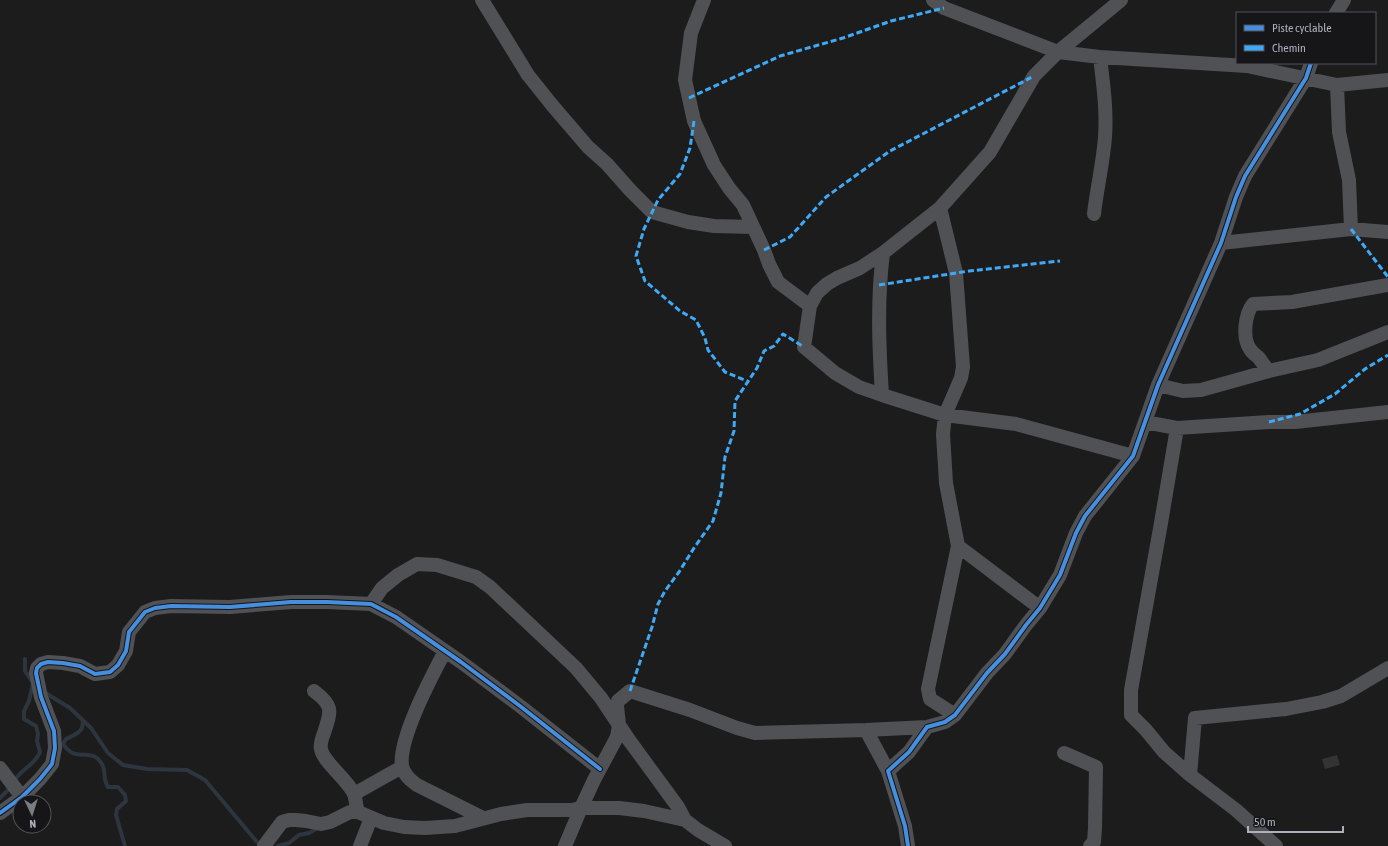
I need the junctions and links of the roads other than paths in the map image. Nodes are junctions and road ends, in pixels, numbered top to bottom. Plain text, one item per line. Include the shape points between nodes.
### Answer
1 (482, 0) edge
2 (704, 0) edge
3 (933, 0) edge
4 (1121, 0) edge
5 (1344, 0) edge
6 (1337, 12) edge
7 (1058, 52) junction
8 (1100, 57) junction
9 (1311, 64) edge
10 (1306, 78) junction
11 (1388, 80) edge
12 (1337, 85) junction
13 (940, 208) junction
14 (1094, 214) dead end
15 (752, 226) junction
16 (1351, 229) junction
17 (1388, 232) edge
18 (1221, 243) junction
19 (883, 253) junction
20 (1388, 285) edge
21 (810, 306) junction
22 (1388, 332) edge
23 (1269, 371) junction
24 (1158, 385) junction
25 (882, 395) junction
26 (1388, 412) edge
27 (945, 415) junction
28 (1145, 422) junction
29 (1177, 428) junction
30 (1133, 456) junction
31 (958, 546) junction
32 (371, 604) junction
33 (1040, 608) junction
34 (445, 650) junction
35 (1388, 668) edge
36 (314, 691) dead end
37 (954, 715) junction
38 (619, 725) junction
39 (927, 727) junction
40 (866, 730) junction
41 (1064, 753) dead end
42 (402, 767) junction
43 (0, 768) edge
44 (600, 769) junction
45 (888, 771) junction
46 (1190, 775) junction
47 (20, 794) edge
48 (25, 794) edge
49 (354, 794) junction
50 (12, 805) edge
51 (581, 808) junction
52 (358, 812) junction
53 (0, 814) edge
54 (371, 818) junction
55 (483, 818) junction
56 (685, 820) junction
57 (264, 846) edge
58 (360, 846) edge
59 (565, 846) edge
60 (725, 846) edge
61 (908, 846) edge
62 (1090, 846) edge
63 (1276, 846) edge

1 - 15 street via 528,75 552,106 652,212 714,226
2 - 15 street via 692,34 685,80 694,121 714,165 728,188 743,205
3 - 7 street via 944,8
4 - 7 street
5 - 6 street
7 - 8 street
7 - 13 street via 1034,76 990,152
8 - 10 street via 1247,66
8 - 14 street via 1105,136
9 - 10 street
10 - 12 street
10 - 18 street via 1245,176
11 - 12 street
12 - 16 street via 1338,132 1349,180
13 - 19 street
13 - 27 street via 956,273 963,367
15 - 21 street via 778,282
16 - 17 street
16 - 18 street
18 - 24 street
19 - 21 street via 827,284
19 - 25 street via 879,285
20 - 23 street via 1292,302 1253,304 1247,320 1246,342 1250,351
21 - 25 street via 804,347 835,373 859,387
22 - 23 street via 1318,360
23 - 24 street via 1201,390 1183,391
24 - 28 street
25 - 27 street
26 - 29 street via 1295,422
27 - 30 street via 1016,424
27 - 31 street via 942,434 946,483
28 - 29 street
28 - 30 street
29 - 46 street via 1131,690 1131,715 1164,752
30 - 33 street via 1086,516 1076,533 1060,575
31 - 33 street
31 - 37 street via 928,689 930,699
32 - 34 street via 396,617
32 - 38 street via 382,588 417,564 437,565 476,577 496,592 576,668
32 - 48 street via 291,602 230,607 155,608 144,612 129,632 126,651 118,665 110,672 95,674 80,666 48,662 41,664 36,673 41,697 54,731 55,748 52,764
33 - 37 street
34 - 42 street via 423,694 408,734
34 - 44 street
35 - 46 street via 1341,696 1322,702 1286,709 1195,718
36 - 49 street via 330,706 321,749
37 - 39 street via 945,722
38 - 40 street via 618,701 630,691 755,733
38 - 44 street via 617,737
38 - 56 street
39 - 40 street
39 - 45 street via 909,752
40 - 45 street
41 - 62 street via 1096,767 1094,842
42 - 49 street
42 - 55 street via 409,780
43 - 47 street
44 - 51 street
45 - 61 street via 905,826
46 - 63 street via 1236,810
49 - 52 street
50 - 53 street
51 - 55 street via 527,810
51 - 56 street via 638,810
51 - 59 street
52 - 54 street
52 - 57 street via 350,812 321,824 296,820 282,822
54 - 55 street via 404,827 425,828 456,826
54 - 58 street
56 - 60 street

